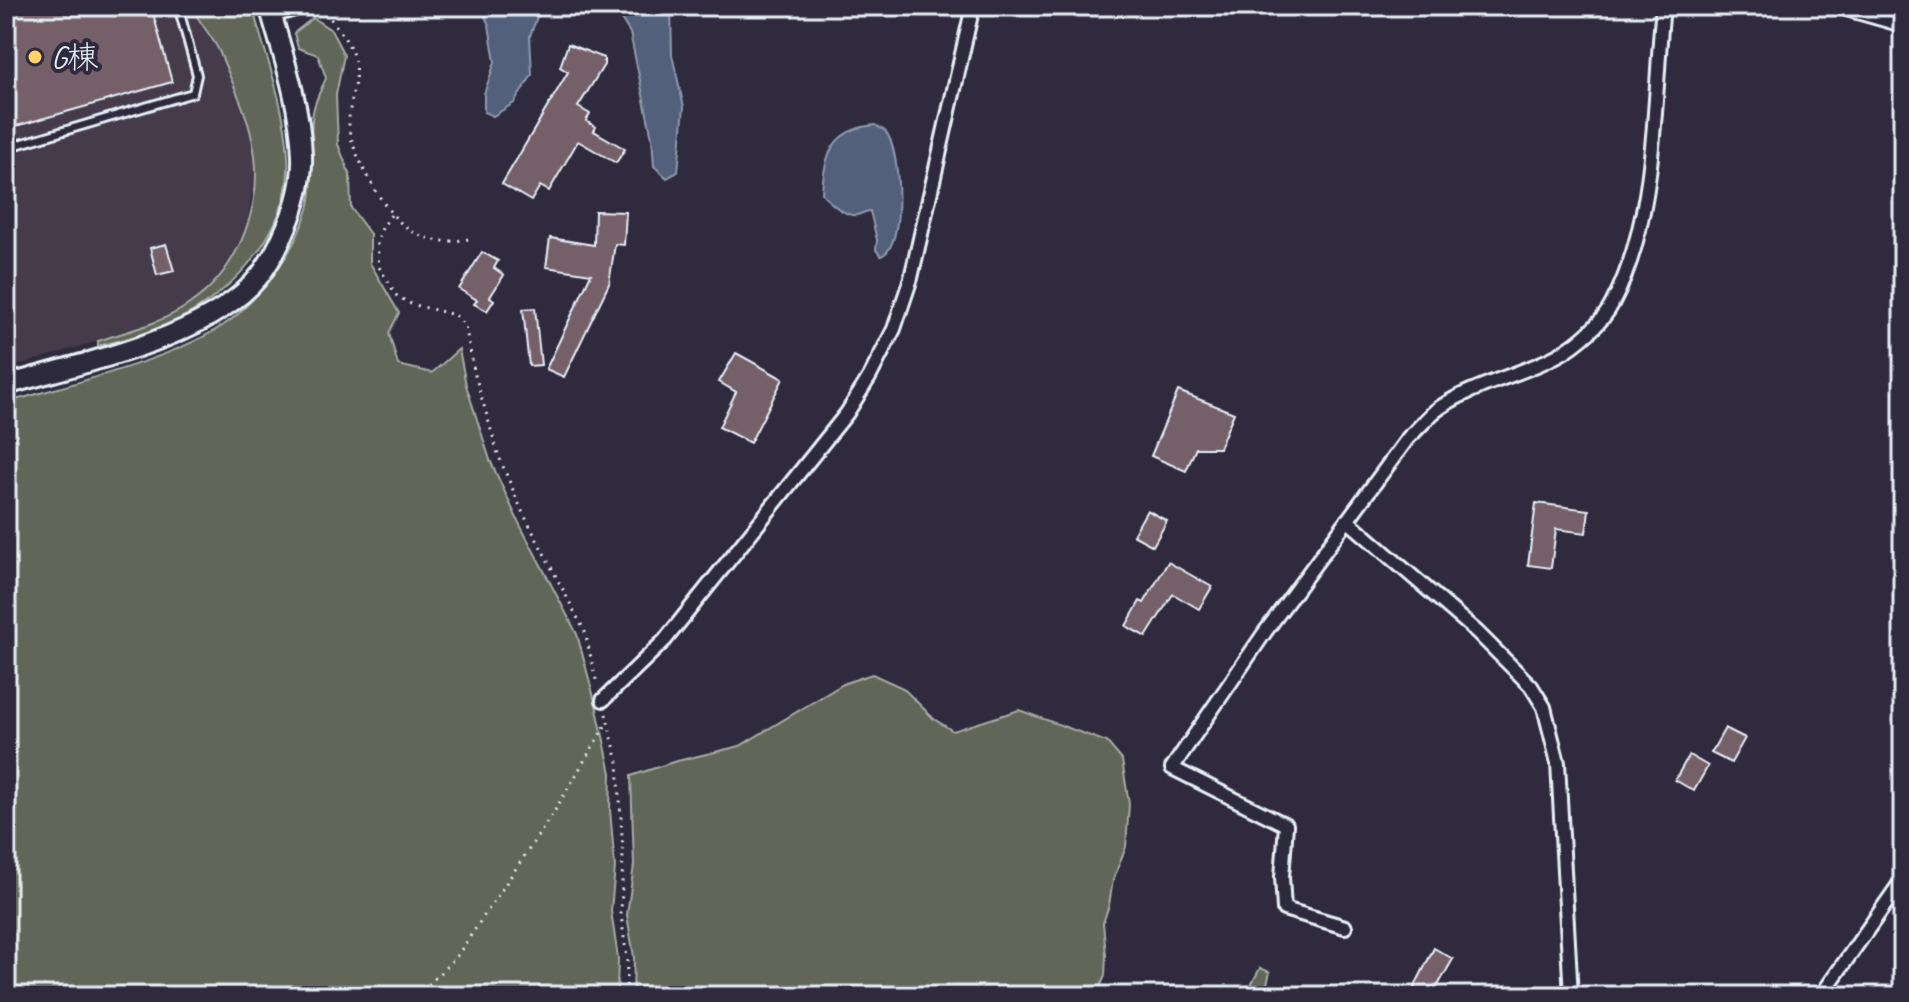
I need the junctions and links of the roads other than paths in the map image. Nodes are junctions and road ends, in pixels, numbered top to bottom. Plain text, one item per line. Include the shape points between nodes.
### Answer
1 (178, 6) edge
2 (305, 6) edge
3 (973, 6) edge
4 (1663, 6) edge
5 (1847, 6) edge
6 (270, 11) edge
7 (1903, 22) edge
8 (6, 148) edge
9 (6, 385) edge
10 (1347, 520) junction
11 (603, 700) road end
12 (1903, 879) edge
13 (1345, 927) dead end
14 (1571, 996) edge
15 (1821, 996) edge

1 - 8 lane via 197,75 193,93
2 - 6 street
3 - 11 street via 911,278 894,329 870,376 847,413 665,640
4 - 10 street via 1648,182 1632,255 1612,306 1564,352 1436,411 1408,438
5 - 7 street
6 - 9 street via 298,110 302,158 295,208 259,276 227,305 192,326
10 - 13 street via 1172,768 1286,825 1284,909
10 - 14 street via 1477,632 1531,686 1544,707 1558,763
12 - 15 street

